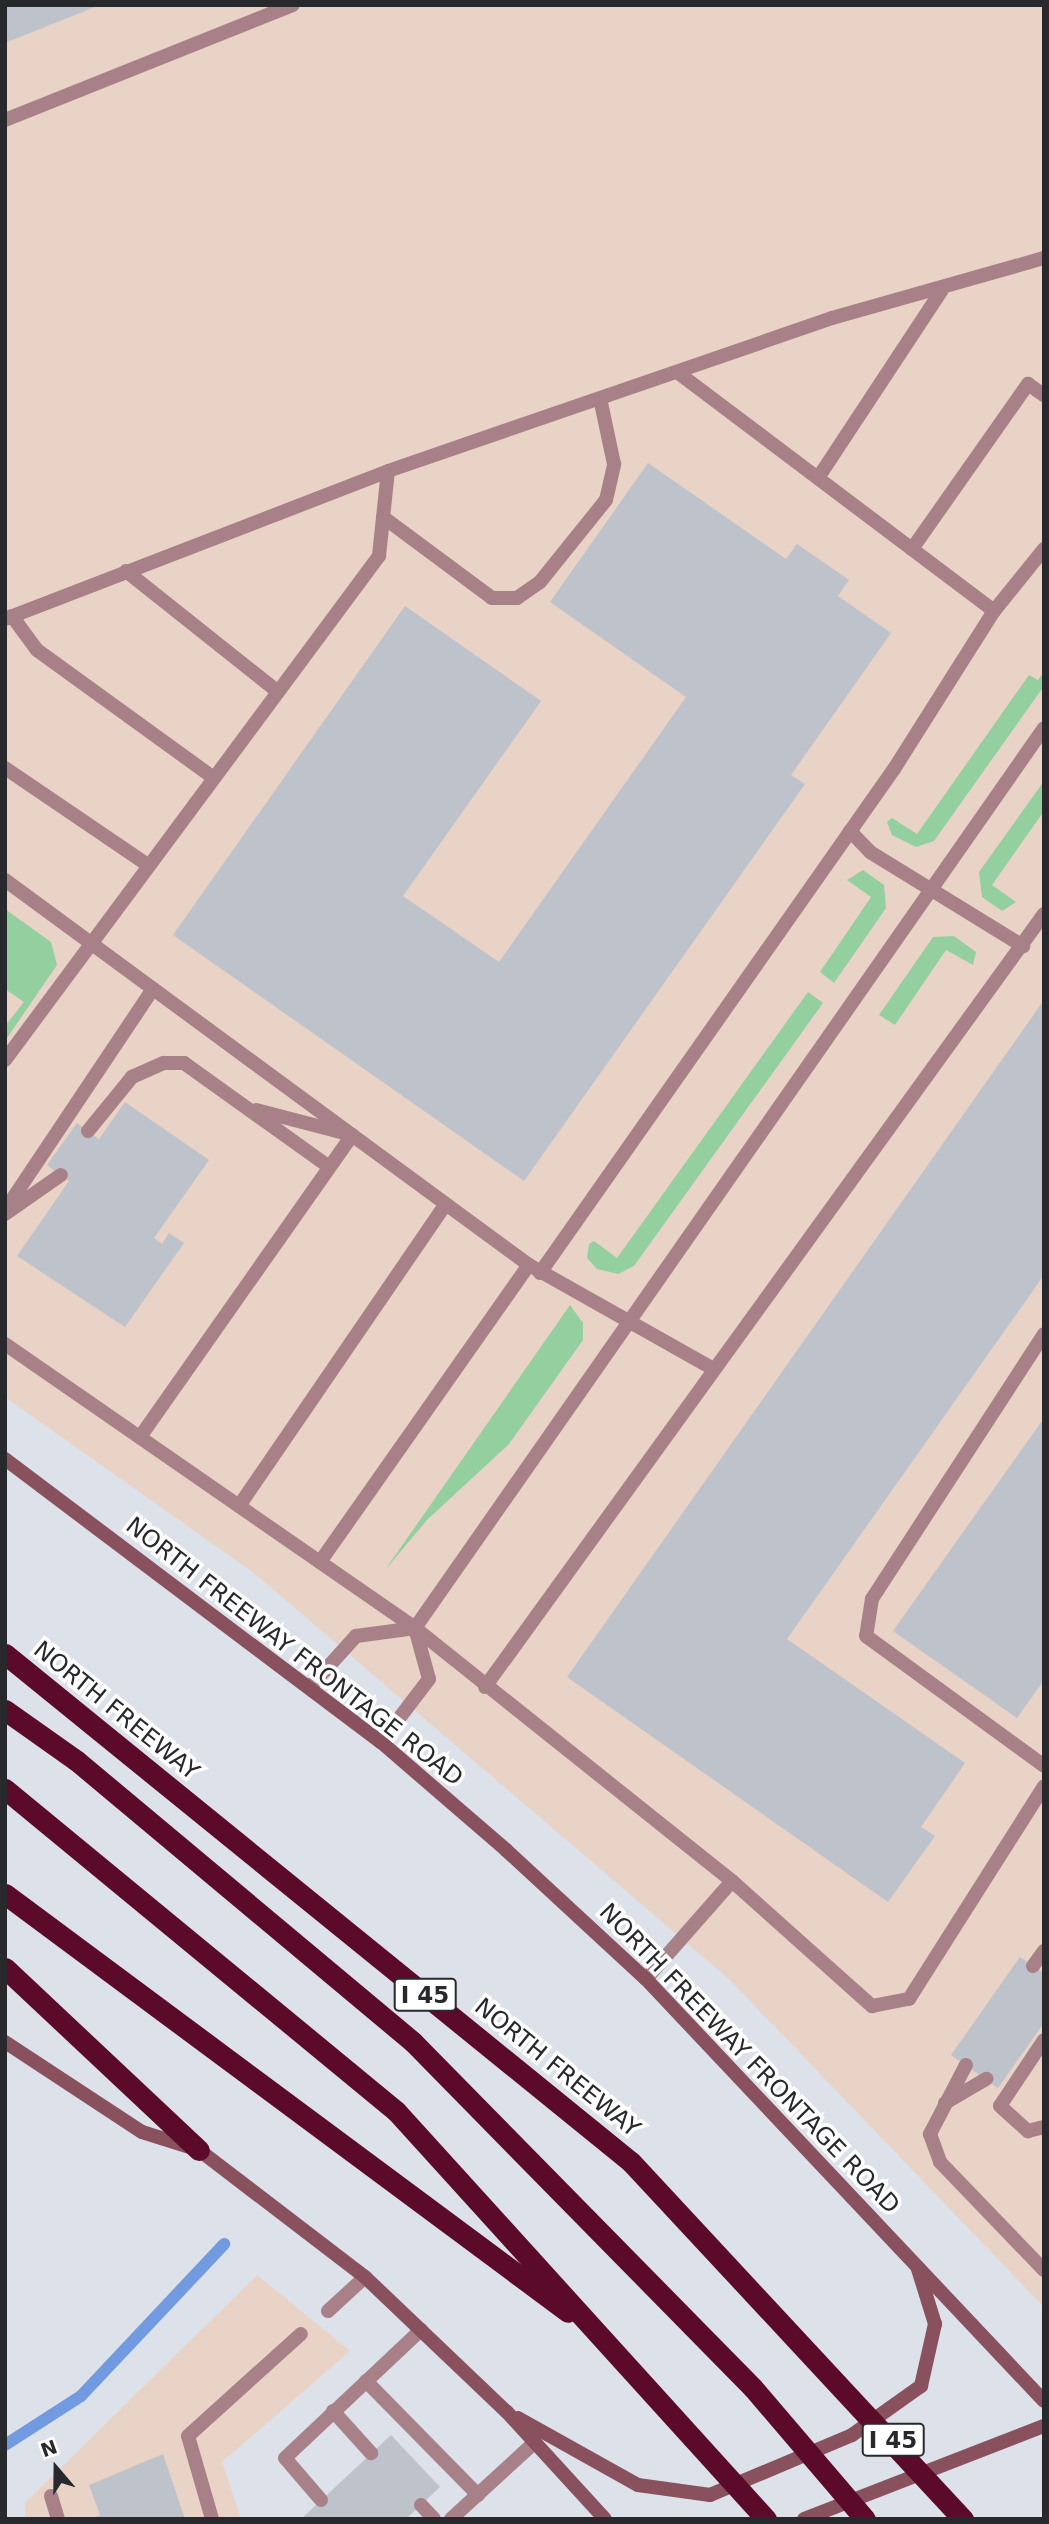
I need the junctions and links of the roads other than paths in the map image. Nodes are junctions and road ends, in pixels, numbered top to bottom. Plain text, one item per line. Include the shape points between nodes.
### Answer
1 (293, 5) edge
2 (5, 120) edge
3 (1044, 258) edge
4 (942, 290) junction
5 (677, 372) junction
6 (1044, 395) edge
7 (600, 398) junction
8 (388, 471) junction
9 (818, 478) junction
10 (383, 517) junction
11 (912, 549) junction
12 (1044, 549) edge
13 (126, 571) junction
14 (994, 611) junction
15 (9, 617) edge
16 (278, 692) junction
17 (1044, 728) edge
18 (5, 768) edge
19 (214, 778) junction
20 (850, 831) junction
21 (149, 866) junction
22 (5, 880) edge
23 (930, 891) junction
24 (1044, 914) edge
25 (92, 943) junction
26 (1023, 946) junction
27 (153, 989) junction
28 (5, 1060) edge
29 (256, 1110) junction
30 (88, 1131) dead end
31 (352, 1135) junction
32 (329, 1167) junction
33 (61, 1175) dead end
34 (446, 1204) junction
35 (5, 1212) edge
36 (535, 1269) junction
37 (629, 1318) junction
38 (1044, 1334) edge
39 (5, 1344) edge
40 (712, 1368) junction
41 (140, 1437) junction
42 (5, 1459) edge
43 (239, 1506) junction
44 (320, 1562) junction
45 (415, 1628) junction
46 (5, 1654) edge
47 (310, 1687) junction
48 (485, 1687) junction
49 (5, 1710) edge
50 (381, 1742) junction
51 (1044, 1766) edge
52 (1044, 1786) edge
53 (5, 1789) edge
54 (732, 1881) junction
55 (5, 1894) edge
56 (1044, 1951) edge
57 (1033, 1966) dead end
58 (5, 1968) edge
59 (646, 1979) junction
60 (1044, 2040) edge
61 (5, 2042) edge
62 (966, 2065) dead end
63 (986, 2079) dead end
64 (942, 2104) junction
65 (1044, 2127) edge
66 (199, 2150) junction
67 (917, 2265) junction
68 (1044, 2270) edge
69 (365, 2277) junction
70 (328, 2311) dead end
71 (421, 2330) junction
72 (301, 2334) dead end
73 (618, 2350) junction
74 (366, 2381) junction
75 (1044, 2401) edge
76 (333, 2411) junction
77 (507, 2412) junction
78 (1044, 2426) edge
79 (535, 2442) junction
80 (371, 2453) dead end
81 (478, 2495) junction
82 (51, 2496) dead end
83 (321, 2500) dead end
84 (421, 2505) dead end
85 (58, 2519) edge
86 (212, 2519) edge
87 (433, 2519) edge
88 (451, 2519) edge
89 (605, 2519) edge
90 (766, 2519) edge
91 (804, 2519) edge
92 (866, 2519) edge
93 (963, 2519) edge

1 - 2 lane
3 - 4 lane
4 - 5 lane via 832,318
4 - 9 lane
5 - 7 lane
5 - 9 lane
6 - 11 lane via 1028,384
7 - 8 lane
7 - 10 lane via 614,464 606,500 540,582 517,598 492,598
8 - 10 lane
8 - 13 lane
9 - 11 lane
10 - 16 lane via 379,556
11 - 14 lane
12 - 14 lane
13 - 15 lane
13 - 16 lane
14 - 20 lane
15 - 19 lane via 37,650
16 - 19 lane
17 - 23 lane
18 - 21 lane
19 - 21 lane
20 - 23 lane via 870,852
20 - 36 lane
21 - 25 lane
22 - 25 lane
23 - 26 lane
23 - 37 lane
24 - 26 lane
25 - 27 lane
25 - 28 lane
26 - 40 lane
27 - 31 lane
27 - 35 lane
29 - 30 lane via 184,1063 164,1063 120,1087
29 - 31 lane
29 - 32 lane
31 - 32 lane
31 - 34 lane
32 - 41 lane
33 - 35 lane
34 - 36 lane
34 - 43 lane
36 - 37 lane
36 - 44 lane
37 - 40 lane
37 - 45 lane
38 - 51 lane via 872,1599 866,1636
39 - 41 lane
40 - 48 lane
41 - 43 lane
42 - 47 main road, NORTH FREEWAY FRONTAGE ROAD
43 - 44 lane
44 - 45 lane
45 - 47 lane via 356,1636
45 - 48 lane
45 - 50 lane via 429,1679
46 - 93 highway, NORTH FREEWAY / I 45 via 631,2162 822,2361
47 - 50 main road, NORTH FREEWAY FRONTAGE ROAD
48 - 54 lane
49 - 92 highway via 77,1761 413,2042 753,2388
50 - 59 main road, NORTH FREEWAY FRONTAGE ROAD
52 - 54 lane via 909,1998 872,2006
53 - 73 highway via 396,2111
54 - 59 lane
55 - 73 highway
56 - 57 lane
58 - 66 highway
59 - 67 main road, NORTH FREEWAY FRONTAGE ROAD
60 - 65 lane via 1000,2106 1028,2131
61 - 66 main road via 142,2132
62 - 64 lane
63 - 64 lane
64 - 68 lane via 930,2134 940,2162
66 - 69 main road
67 - 75 main road, NORTH FREEWAY FRONTAGE ROAD
67 - 77 main road via 935,2324 921,2386 852,2435 710,2495 638,2485
69 - 70 lane
69 - 71 main road
71 - 74 lane
71 - 77 main road
72 - 86 lane via 188,2435
73 - 90 highway
74 - 76 lane
74 - 81 lane
76 - 80 lane
76 - 83 lane via 285,2458
77 - 79 main road
78 - 91 main road
79 - 81 lane
79 - 89 main road
81 - 88 lane
82 - 85 lane
84 - 87 lane

